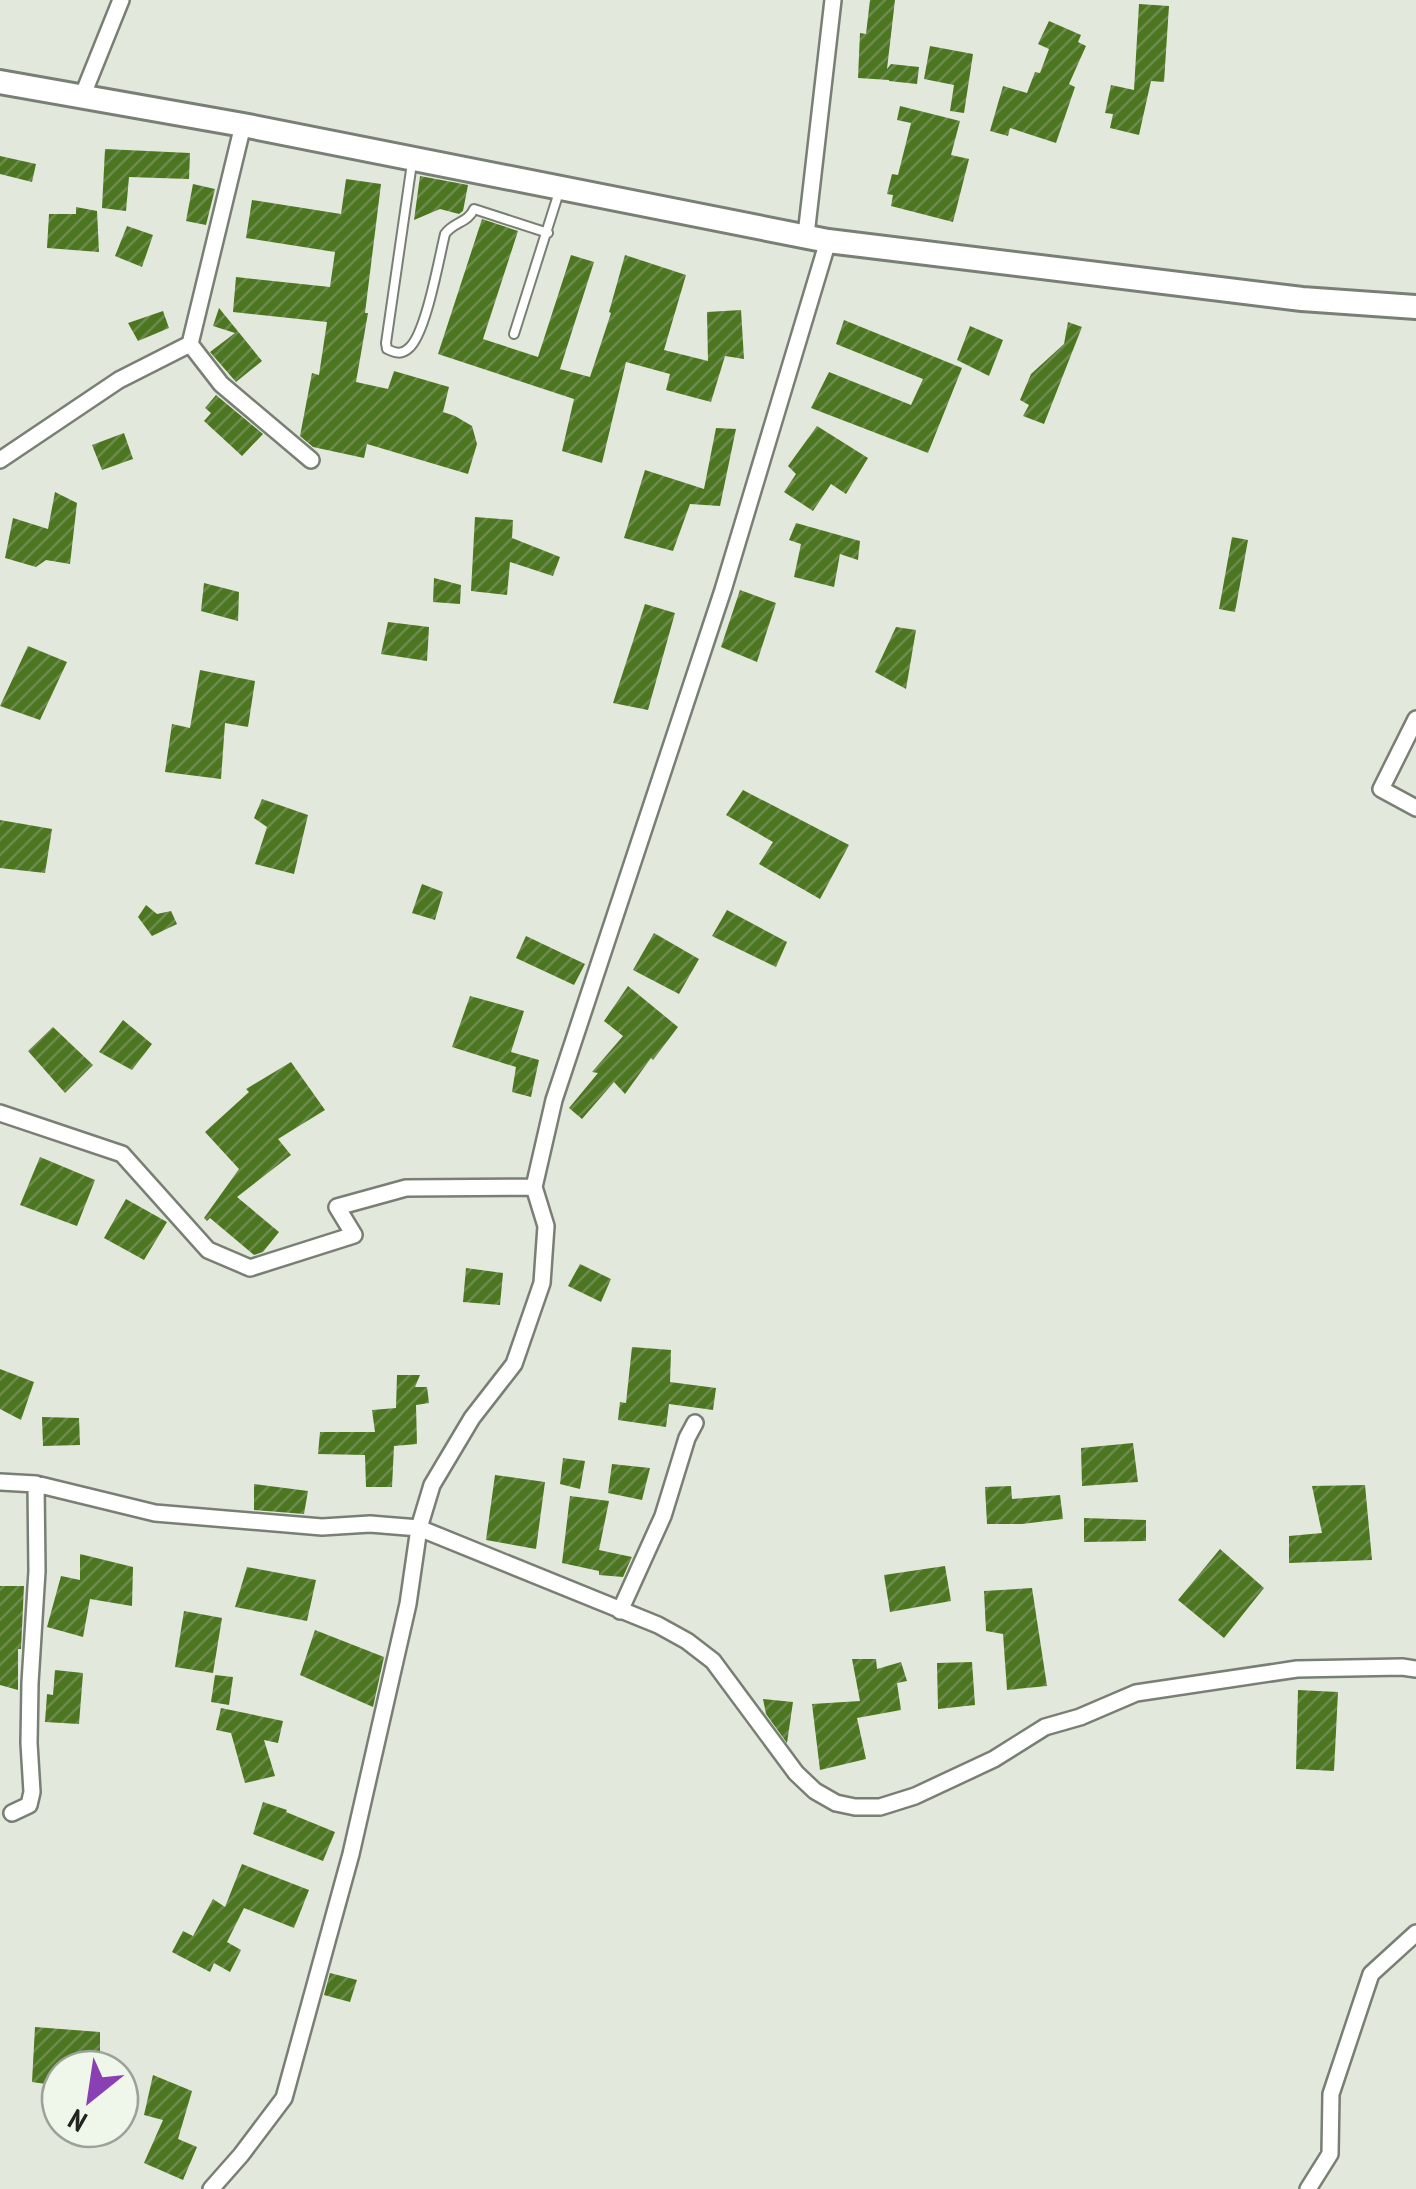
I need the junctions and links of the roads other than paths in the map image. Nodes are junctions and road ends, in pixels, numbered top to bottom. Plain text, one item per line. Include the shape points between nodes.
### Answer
1 (121, 0) edge
2 (833, 0) edge
3 (0, 82) edge
4 (82, 96) junction
5 (243, 125) junction
6 (412, 158) junction
7 (560, 188) junction
8 (548, 233) junction
9 (817, 238) junction
10 (1416, 307) edge
11 (514, 334) dead end
12 (190, 344) junction
13 (0, 460) edge
14 (312, 460) dead end
15 (1416, 719) edge
16 (1416, 808) edge
17 (0, 1113) edge
18 (534, 1187) junction
19 (695, 1423) dead end
20 (0, 1482) edge
21 (36, 1484) junction
22 (419, 1528) junction
23 (620, 1611) junction
24 (1416, 1669) edge
25 (12, 1813) dead end
26 (1416, 1934) edge
27 (211, 2189) edge
28 (1308, 2189) edge

1 - 4 street
2 - 9 street
3 - 4 main road
4 - 5 main road
5 - 6 main road
5 - 12 street
6 - 7 main road
6 - 8 lane via 386,342 394,353 411,347 421,332 451,226 474,209
7 - 8 lane
7 - 9 main road
8 - 11 lane
9 - 10 main road via 1302,299
9 - 18 street via 722,590 554,1100
12 - 13 street via 120,380
12 - 14 street via 221,384
15 - 16 street via 1381,789
17 - 18 street via 122,1154 208,1250 250,1268 354,1235 337,1207 406,1188
18 - 22 street via 546,1226 542,1284 514,1364 432,1485
19 - 23 street
20 - 21 street
21 - 22 street via 155,1514 322,1528
21 - 25 street via 32,1792 28,1806
22 - 23 street
22 - 27 street via 352,1854 284,2098
23 - 24 street via 658,1624 713,1660 796,1773 836,1804 855,1807 915,1796 994,1759 1044,1726 1136,1692 1297,1669
26 - 28 street via 1371,1974 1331,2094 1330,2154

